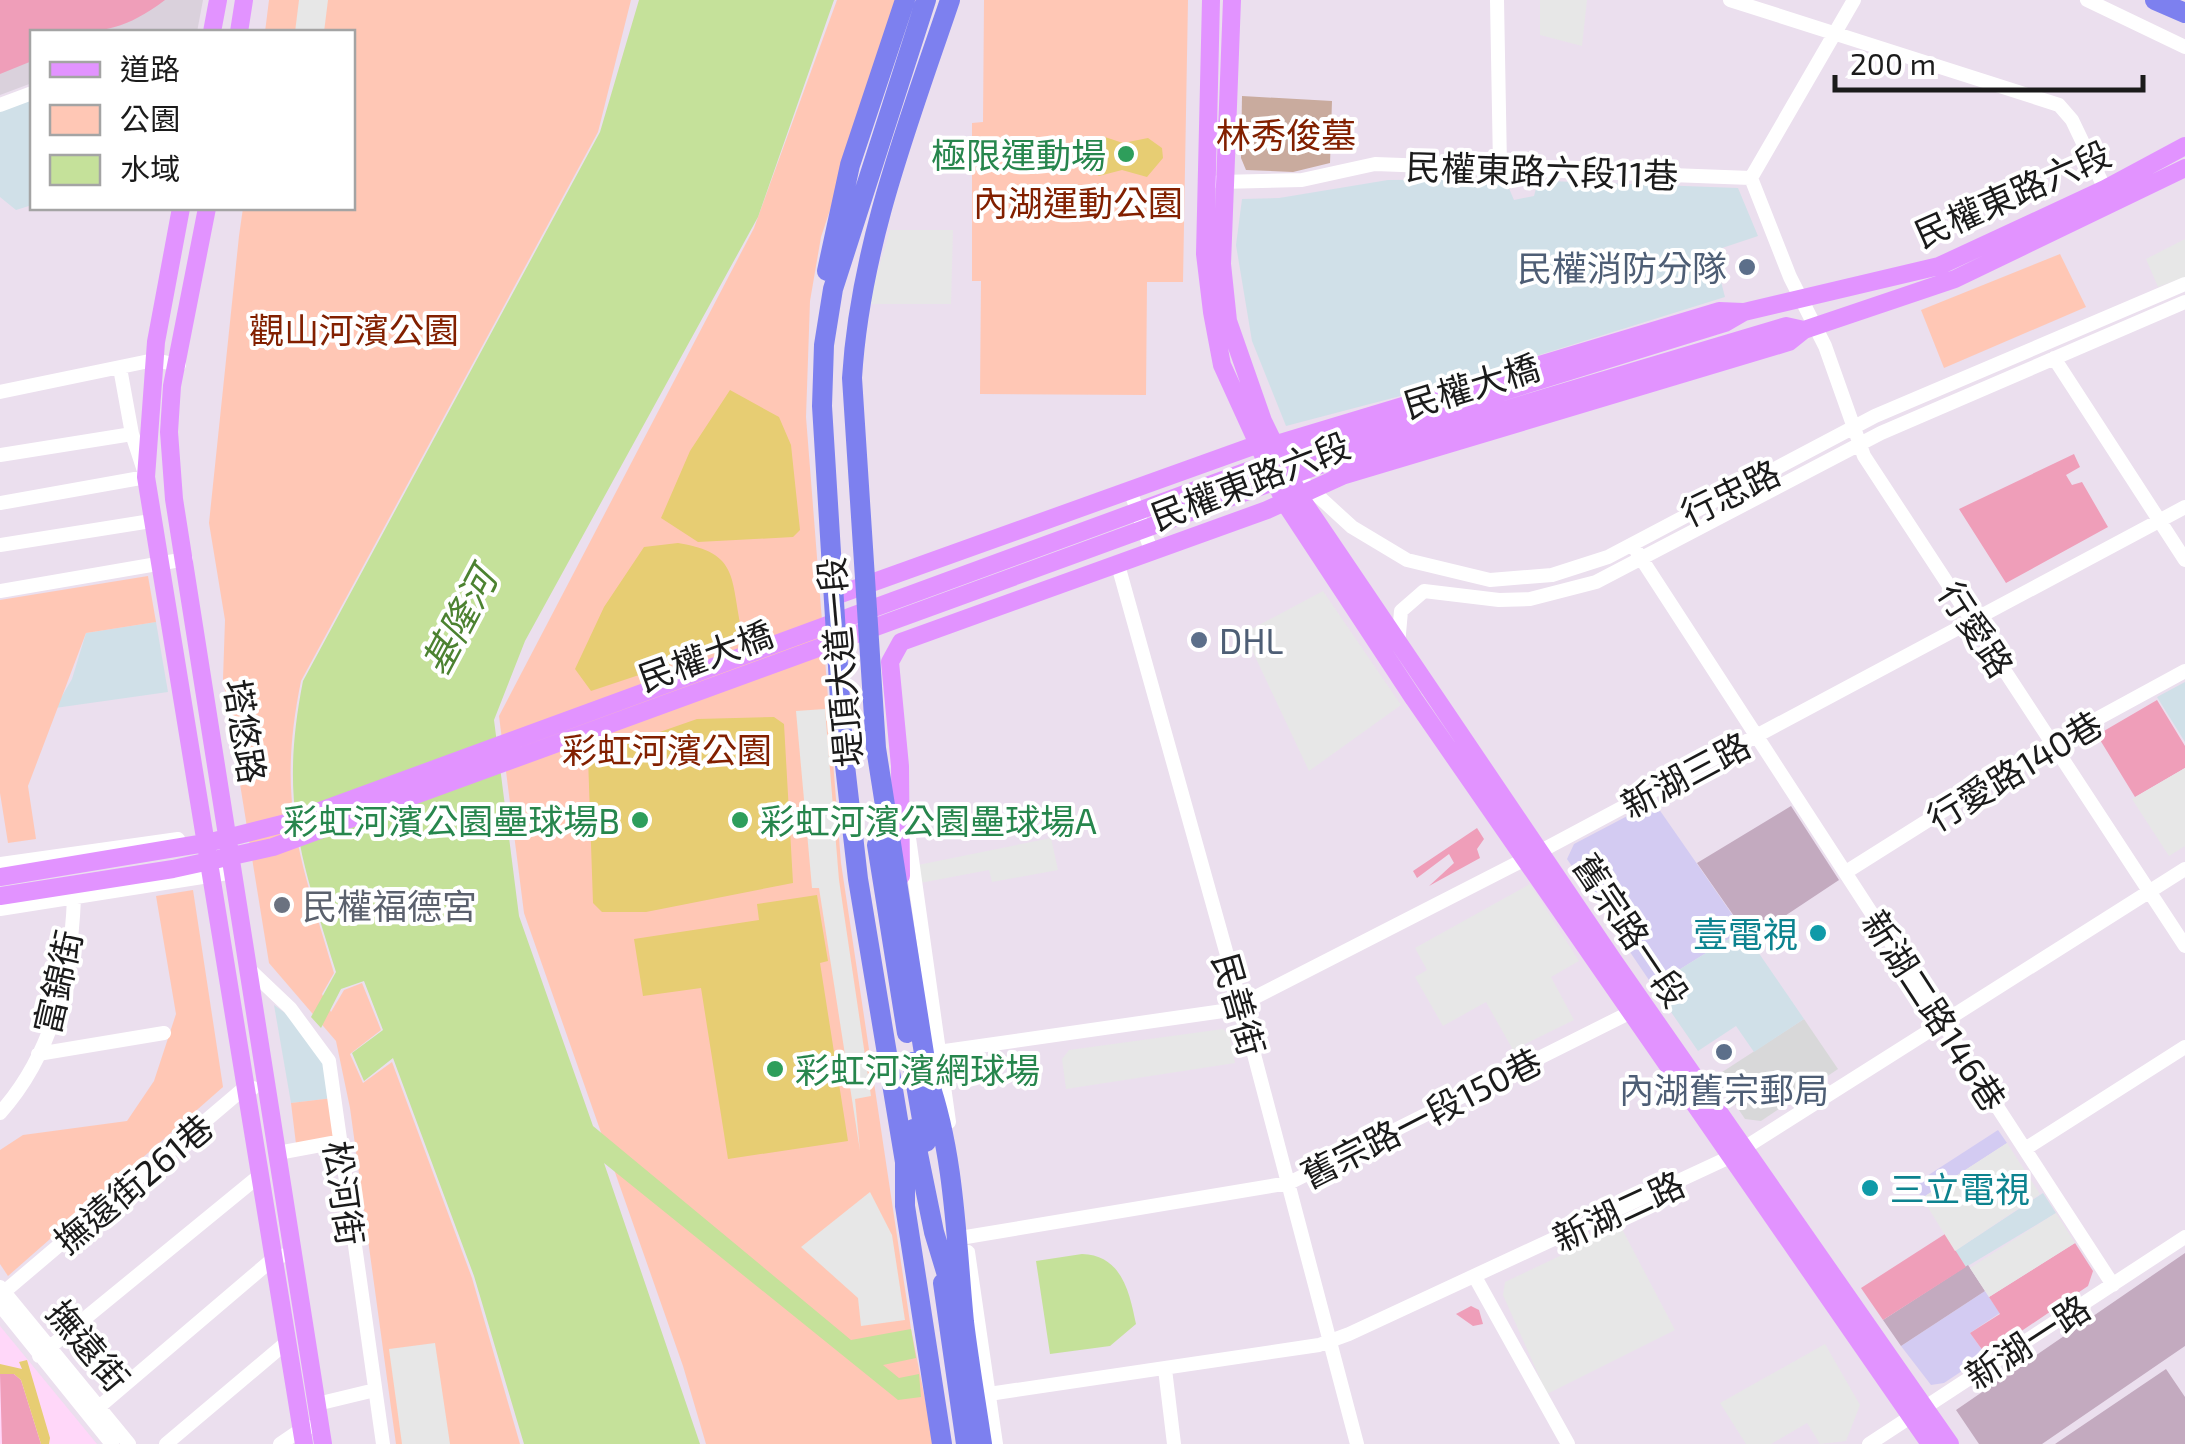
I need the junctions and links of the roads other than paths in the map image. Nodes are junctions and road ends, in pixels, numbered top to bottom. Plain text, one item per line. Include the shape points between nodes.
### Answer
1 (218, 0) edge
2 (244, 0) edge
3 (905, 0) edge
4 (926, 0) edge
5 (950, 0) edge
6 (1211, 0) edge
7 (1232, 0) edge
8 (1497, 0) edge
9 (1730, 0) edge
10 (1854, 0) edge
11 (2087, 0) edge
12 (2155, 0) edge
13 (2185, 13) edge
14 (212, 30) edge
15 (239, 30) edge
16 (1832, 36) junction
17 (2185, 46) edge
18 (30, 94) edge
19 (0, 106) edge
20 (2185, 146) edge
21 (1500, 166) junction
22 (2185, 168) edge
23 (1751, 178) junction
24 (1206, 182) junction
25 (1226, 182) junction
26 (2105, 189) junction
27 (181, 210) edge
28 (207, 210) edge
29 (2185, 284) edge
30 (1800, 297) junction
31 (2185, 302) edge
32 (1744, 312) junction
33 (1810, 329) junction
34 (824, 345) junction
35 (1649, 356) junction
36 (2054, 358) junction
37 (154, 360) junction
38 (178, 365) junction
39 (120, 368) junction
40 (0, 392) edge
41 (1356, 420) junction
42 (1854, 428) junction
43 (132, 434) junction
44 (1265, 445) junction
45 (1859, 445) junction
46 (0, 455) edge
47 (1372, 467) junction
48 (146, 477) junction
49 (1130, 490) junction
50 (1299, 497) junction
51 (0, 503) edge
52 (2185, 507) edge
53 (2159, 520) junction
54 (151, 521) junction
55 (0, 545) edge
56 (1632, 545) junction
57 (1152, 553) junction
58 (1642, 559) junction
59 (186, 560) junction
60 (2185, 560) edge
61 (158, 564) junction
62 (1118, 565) junction
63 (864, 587) junction
64 (0, 590) edge
65 (835, 596) junction
66 (1972, 622) junction
67 (1398, 645) junction
68 (2185, 671) edge
69 (841, 698) junction
70 (1756, 735) junction
71 (2052, 743) junction
72 (876, 748) junction
73 (900, 766) junction
74 (867, 792) junction
75 (228, 832) junction
76 (205, 836) junction
77 (1532, 855) junction
78 (0, 863) edge
79 (2185, 869) edge
80 (234, 872) junction
81 (1846, 872) junction
82 (210, 876) junction
83 (0, 877) edge
84 (899, 886) junction
85 (2150, 892) junction
86 (0, 896) edge
87 (74, 898) junction
88 (0, 909) edge
89 (2185, 946) edge
90 (250, 970) junction
91 (1241, 1005) junction
92 (1631, 1012) junction
93 (1943, 1022) junction
94 (164, 1033) dead end
95 (2185, 1047) edge
96 (938, 1052) junction
97 (38, 1054) junction
98 (268, 1085) junction
99 (243, 1090) junction
100 (0, 1113) edge
101 (338, 1142) junction
102 (2025, 1149) junction
103 (278, 1153) junction
104 (1737, 1153) junction
105 (260, 1176) junction
106 (1289, 1183) junction
107 (966, 1237) junction
108 (2185, 1237) edge
109 (294, 1254) junction
110 (274, 1258) junction
111 (1475, 1276) junction
112 (2113, 1285) junction
113 (1, 1295) edge
114 (1331, 1341) junction
115 (288, 1342) junction
116 (43, 1352) junction
117 (1165, 1369) junction
118 (374, 1390) junction
119 (988, 1394) junction
120 (317, 1404) junction
121 (98, 1407) junction
122 (1919, 1413) junction
123 (312, 1435) edge
124 (964, 1441) edge
125 (112, 1444) edge
126 (129, 1444) edge
127 (166, 1444) edge
128 (280, 1444) edge
129 (383, 1444) edge
130 (996, 1444) edge
131 (1174, 1444) edge
132 (1357, 1444) edge
133 (1568, 1444) edge
134 (1868, 1444) edge
135 (1930, 1444) edge
136 (1950, 1444) edge

1 - 14 main road
2 - 15 main road
3 - 34 highway via 835,222
4 - 34 highway, 堤頂大道一段 via 846,242
5 - 63 highway, 堤頂大道一段 via 894,166 856,322 854,451
6 - 24 main road
7 - 25 main road
8 - 21 street
9 - 16 street
10 - 16 street
11 - 17 street
12 - 13 highway
16 - 23 street
16 - 26 street via 2059,106
18 - 19 street
20 - 26 main road, 民權東路六段
21 - 23 street, 民權東路六段11巷
21 - 25 street, 民權東路六段11巷 via 1376,164 1302,180
22 - 33 main road, 民權東路六段 via 1955,279
23 - 30 street
24 - 25 street, 民權東路六段11巷
24 - 44 main road via 1205,254 1218,347
25 - 44 main road via 1222,264 1228,321
26 - 30 main road, 民權東路六段 via 1939,266
27 - 37 main road, 塔悠路
28 - 38 main road, 塔悠路
29 - 42 street, 行忠路
30 - 32 main road, 民權東路六段
30 - 33 street, 行愛路
31 - 36 street, 行忠路
32 - 35 main road, 民權東路六段
32 - 41 main road, 民權東路六段 via 1719,310
33 - 35 main road, 民權東路六段 via 1786,326
33 - 42 street, 行愛路
33 - 47 main road, 民權東路六段 via 1790,342
34 - 65 highway, 堤頂大道一段
35 - 83 main road, 民權大橋 via 1252,469 290,822 212,842
35 - 86 main road, 民權大橋 via 1296,474 273,847
36 - 45 street, 行忠路
36 - 53 street
37 - 38 street
37 - 39 street
37 - 48 main road, 塔悠路
38 - 59 main road, 塔悠路 via 168,432
39 - 40 street
39 - 43 street
41 - 44 main road, 民權東路六段
41 - 47 street
42 - 45 street, 行愛路
42 - 56 street, 行忠路
43 - 46 street
43 - 48 street
44 - 49 main road, 民權東路六段
44 - 50 main road, 舊宗路一段
44 - 50 main road, 舊宗路一段 via 1286,466
45 - 58 street, 行忠路
45 - 66 street, 行愛路
47 - 50 main road, 民權東路六段
48 - 51 street
48 - 54 main road, 塔悠路
49 - 57 street
49 - 63 main road, 民權東路六段
50 - 56 street, 行忠路 via 1383,549 1461,576 1552,575
50 - 57 main road, 民權東路六段
50 - 67 main road, 舊宗路一段
50 - 77 main road, 舊宗路一段
52 - 53 street, 新湖三路
53 - 60 street
53 - 66 street, 新湖三路
54 - 55 street
54 - 61 main road, 塔悠路
56 - 58 street, 新湖二路146巷
57 - 62 main road, 民權東路六段
58 - 67 street, 行忠路 via 1596,582 1530,599 1424,591 1401,611
58 - 70 street, 新湖二路146巷
59 - 61 street
59 - 75 main road, 塔悠路
61 - 64 street
61 - 76 main road, 塔悠路
62 - 73 main road, 民權東路六段 via 902,642 890,662
62 - 91 street, 民善街
63 - 65 main road, 民權東路六段
63 - 72 highway, 堤頂大道一段
65 - 69 highway, 堤頂大道一段
66 - 70 street, 新湖三路
66 - 71 street, 行愛路
67 - 77 main road, 舊宗路一段
68 - 71 street, 行愛路140巷
69 - 74 highway
69 - 124 highway, 堤頂大道一段 via 858,880 905,1162
70 - 77 street, 新湖三路
70 - 81 street, 新湖二路146巷
71 - 81 street, 行愛路140巷
71 - 85 street, 行愛路
72 - 74 highway
72 - 84 highway, 堤頂大道一段
73 - 84 main road, 民權東路六段
73 - 96 street, 堤頂大道一段
74 - 124 highway via 876,904 924,1186 969,1350
74 - 130 highway via 933,1188 986,1376
75 - 76 street
75 - 80 main road, 塔悠路
76 - 78 street
76 - 82 main road, 塔悠路
77 - 91 street, 新湖三路
77 - 92 main road, 舊宗路一段
77 - 104 main road, 舊宗路一段
79 - 85 street, 新湖二路
80 - 82 street
80 - 90 main road, 塔悠路
81 - 93 street, 新湖二路146巷
82 - 87 street
82 - 99 main road, 塔悠路
84 - 124 highway, 堤頂大道一段 via 928,1079 925,1106
85 - 89 street, 行愛路
85 - 93 street, 新湖二路
87 - 88 street
87 - 97 street, 富錦街 via 68,964
90 - 98 main road, 塔悠路
90 - 101 street, 松河街 via 290,1008 329,1061
91 - 96 street, 新湖三路
91 - 106 street, 民善街
92 - 104 main road, 舊宗路一段
92 - 106 street, 舊宗路一段150巷
93 - 102 street, 新湖二路146巷
93 - 104 street, 新湖二路
94 - 97 street
95 - 102 street
96 - 107 street, 堤頂大道一段
97 - 100 street, 富錦街
98 - 99 street, 撫遠街261巷
98 - 103 main road, 塔悠路
99 - 105 main road, 塔悠路
99 - 113 street, 撫遠街261巷
101 - 103 street
101 - 118 street, 松河街
102 - 112 street, 新湖二路146巷
103 - 109 main road, 塔悠路
104 - 111 street, 新湖二路
104 - 122 main road, 舊宗路一段
105 - 110 main road, 塔悠路
105 - 116 street
106 - 107 street, 舊宗路一段150巷
106 - 114 street, 民善街
107 - 119 street, 堤頂大道一段
108 - 112 street, 新湖一路
109 - 110 street
109 - 120 main road, 塔悠路
110 - 115 main road, 塔悠路
110 - 121 street
111 - 114 street, 新湖二路
111 - 133 street
112 - 122 street, 新湖一路
113 - 116 street, 撫遠街
114 - 117 street, 新湖二路
114 - 132 street, 民善街
115 - 123 main road, 塔悠路
115 - 127 street
116 - 121 street, 撫遠街
116 - 125 street, 撫遠街
117 - 119 street, 新湖二路
117 - 131 street
118 - 120 street
118 - 129 street, 松河街
119 - 130 street, 堤頂大道一段
120 - 123 main road, 塔悠路
121 - 126 street, 撫遠街
122 - 134 street, 新湖一路
122 - 135 main road, 舊宗路一段
122 - 136 main road, 舊宗路一段
123 - 128 street

